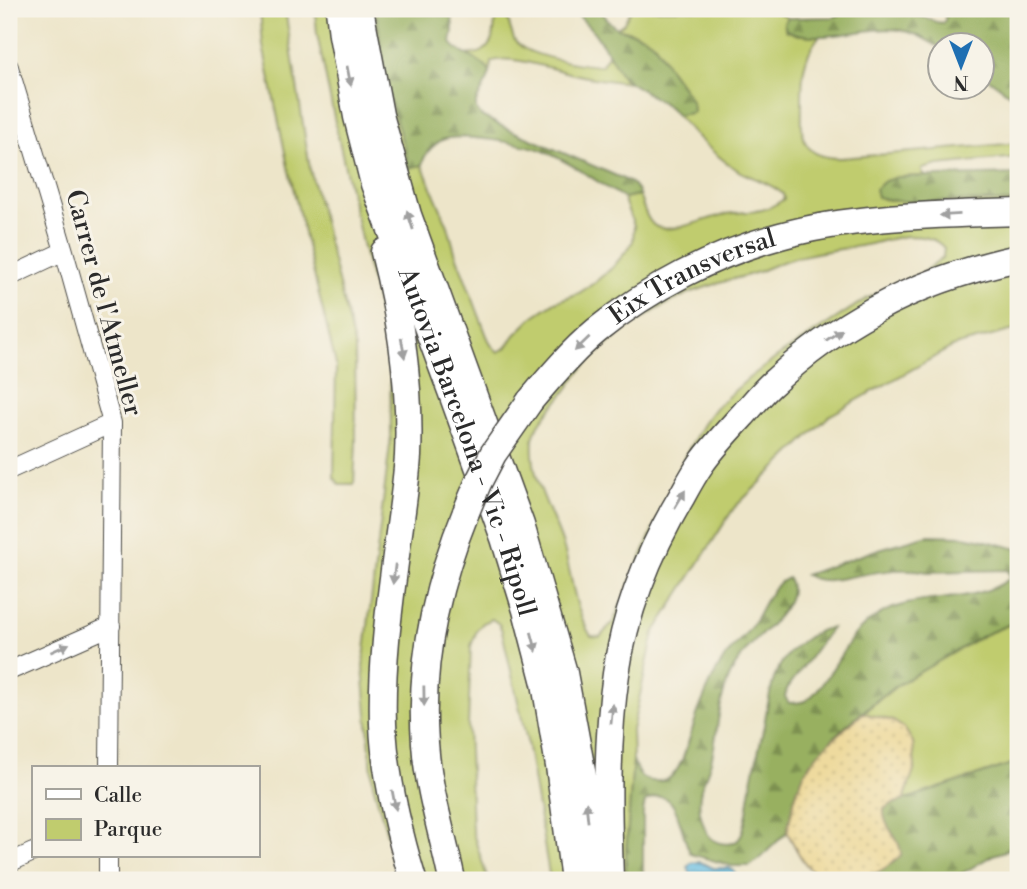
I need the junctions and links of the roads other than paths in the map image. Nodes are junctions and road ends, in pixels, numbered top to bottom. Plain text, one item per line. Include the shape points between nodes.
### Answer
1 (339, 9) edge
2 (360, 9) edge
3 (9, 67) edge
4 (12, 95) edge
5 (374, 184) junction
6 (1018, 212) edge
7 (64, 251) junction
8 (1018, 258) edge
9 (9, 276) edge
10 (112, 422) junction
11 (9, 470) edge
12 (111, 626) junction
13 (9, 671) edge
14 (109, 766) edge
15 (32, 852) edge
16 (108, 858) edge
17 (9, 863) edge
18 (108, 880) edge
19 (413, 880) edge
20 (452, 880) edge
21 (573, 880) edge
22 (594, 880) edge
23 (610, 880) edge

1 -> 5 highway, Autovia Barcelona - Vic - Ripoll via 357,117
22 -> 2 highway, Autovia Barcelona - Vic - Ripoll via 584,782 564,673 522,525 408,215 380,115
3 - 4 street, Carrer de l'Atmeller
4 - 7 street, Carrer de l'Atmeller
5 -> 19 highway via 376,222 391,279 408,393 408,457 388,626 383,724 394,806
5 -> 21 highway, Autovia Barcelona - Vic - Ripoll via 526,610 545,683
6 -> 20 highway, Eix Transversal, bridge via 840,224 780,236 722,256 661,286 595,332 530,401 478,483 451,548 431,628 424,682 425,744
7 - 9 street
7 - 10 street, Carrer de l'Atmeller
23 -> 8 highway via 611,723 616,672 654,549 700,465 774,381 846,327 950,276
10 - 11 street
10 - 12 street, Carrer de l'Atmeller
13 -> 12 street
12 - 14 street, Carrer de l'Atmeller
15 - 17 street
16 - 18 street

